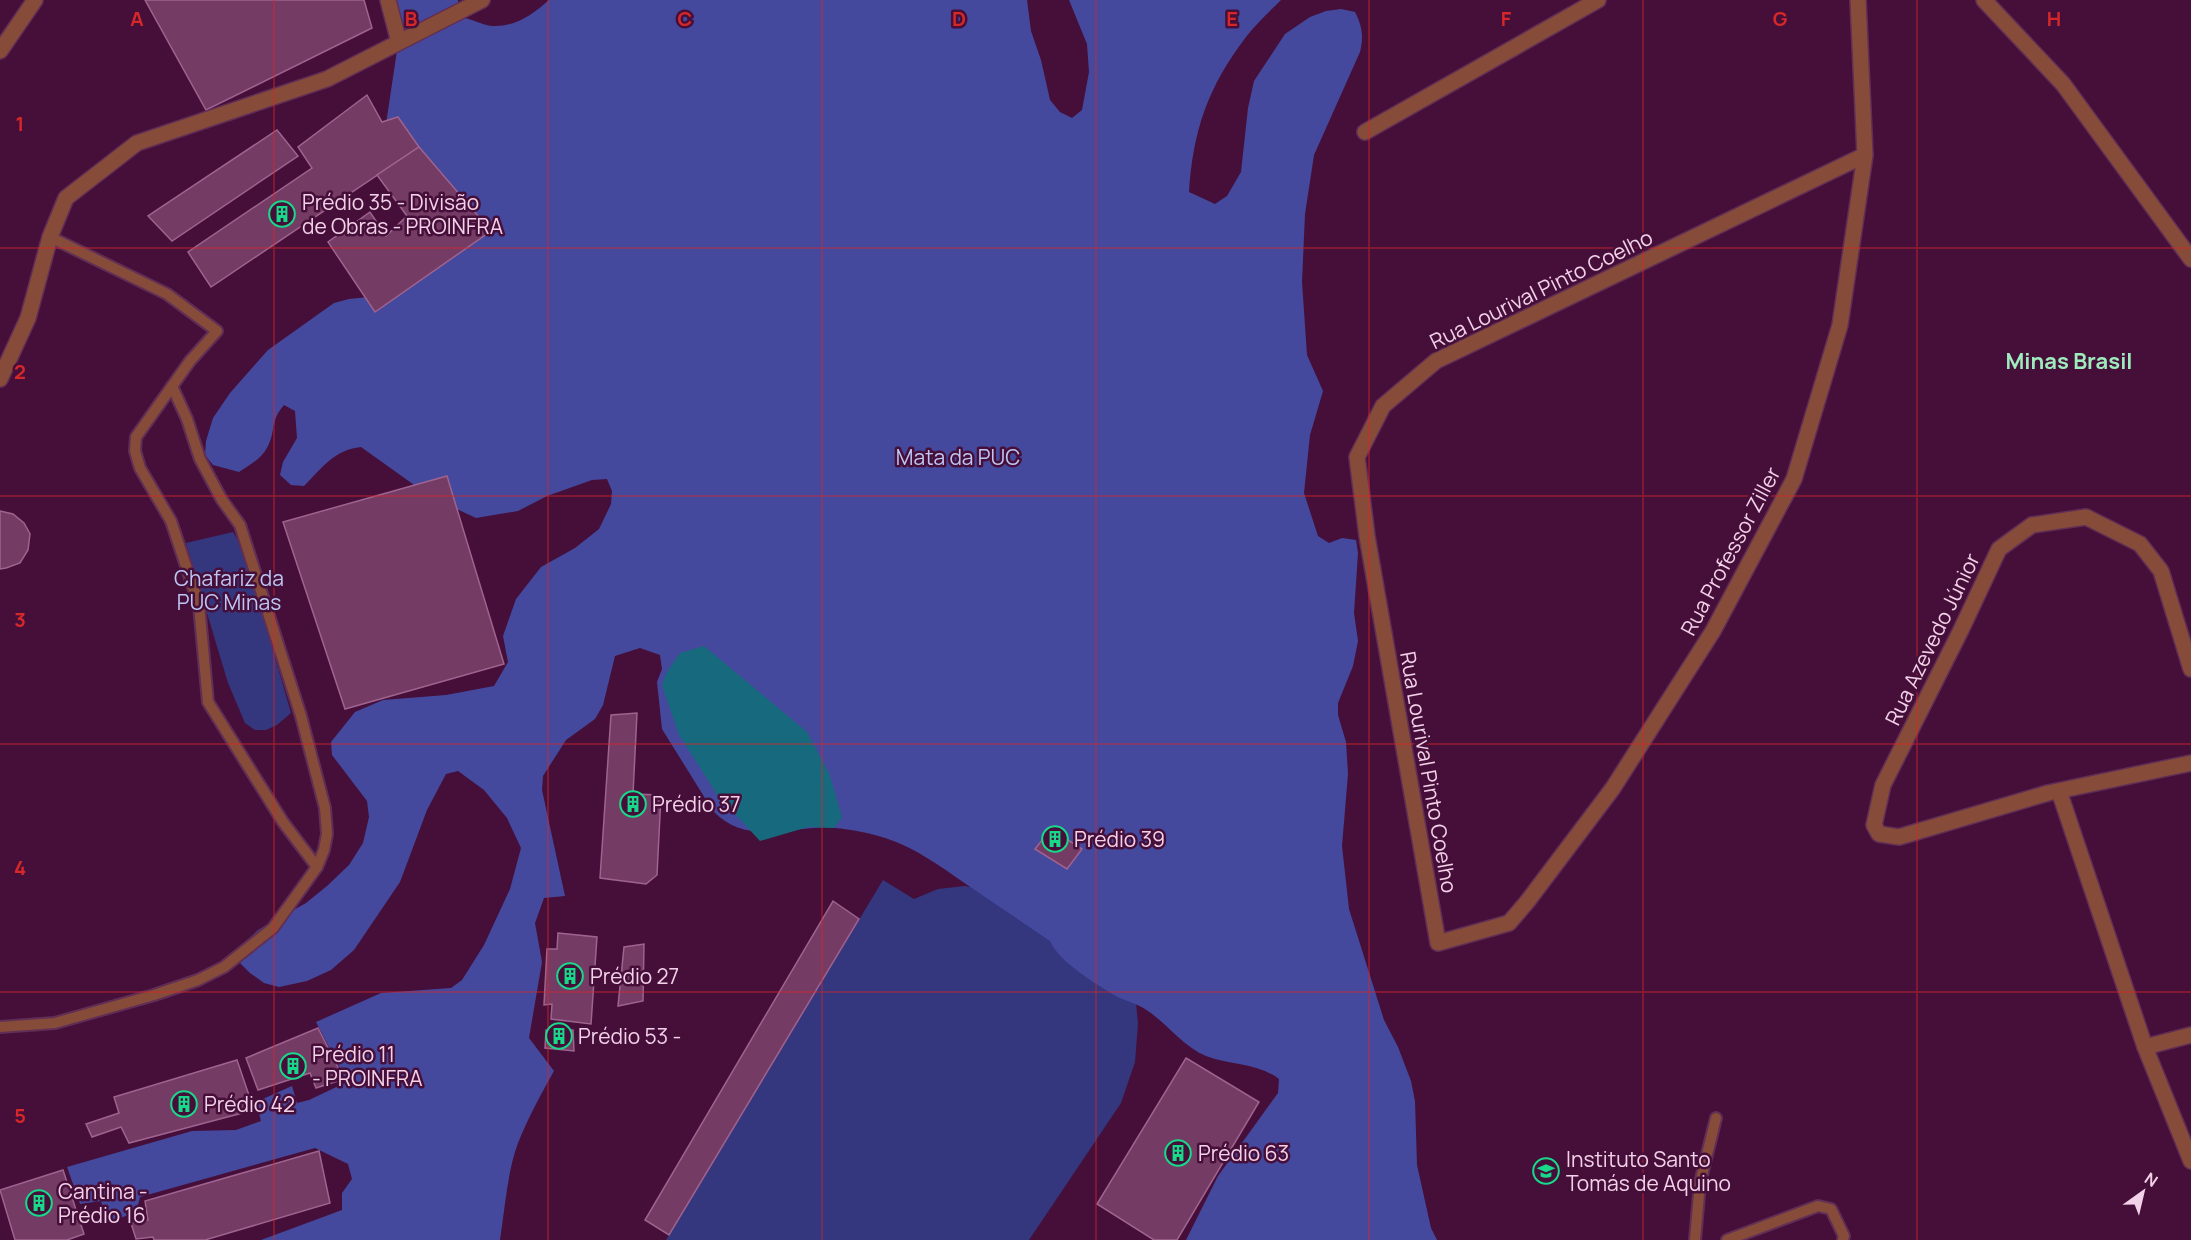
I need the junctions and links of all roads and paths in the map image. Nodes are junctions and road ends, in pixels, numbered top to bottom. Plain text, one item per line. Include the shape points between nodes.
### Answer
1 (35, 0) edge
2 (388, 0) edge
3 (482, 0) edge
4 (1598, 0) edge
5 (1858, 0) edge
6 (1984, 0) edge
7 (399, 42) junction
8 (0, 51) edge
9 (1365, 132) dead end
10 (1865, 155) junction
11 (50, 237) junction
12 (2191, 259) edge
13 (0, 379) edge
14 (172, 386) junction
15 (2191, 669) edge
16 (2191, 763) edge
17 (2059, 791) junction
18 (317, 867) junction
19 (1438, 943) joint
20 (0, 1027) edge
21 (2191, 1035) edge
22 (2145, 1047) junction
23 (1716, 1118) dead end
24 (2191, 1161) edge
25 (1695, 1240) edge
26 (1727, 1240) edge
27 (1843, 1240) edge

1 - 8 street
2 - 7 street
3 - 7 street
4 - 9 street
5 - 10 street, Rua Professor Ziller
6 - 12 street via 2063,84
7 - 11 street via 327,79 137,143 66,198
10 - 19 street, Rua Professor Ziller via 1840,325 1794,479 1713,631 1613,788 1509,923
10 - 19 street, Rua Lourival Pinto Coelho via 1436,361 1383,406 1357,457 1366,536
11 - 13 street via 28,318
11 - 14 lane via 167,294 217,331
14 - 18 lane via 200,459 240,525 302,716 325,808 327,834
14 - 18 lane via 136,437 135,451 140,468 171,521 199,605 208,702 283,822
15 - 17 street, Rua Azevedo Júnior via 2161,571 2140,544 2086,517 2032,525 1999,549 1883,786 1874,825 1879,834 1899,837
16 - 17 street
17 - 22 street
18 - 20 lane via 273,928 224,967 154,995 55,1023
21 - 22 street
22 - 24 street
23 - 25 lane via 1700,1183
26 - 27 lane via 1818,1206 1831,1209

